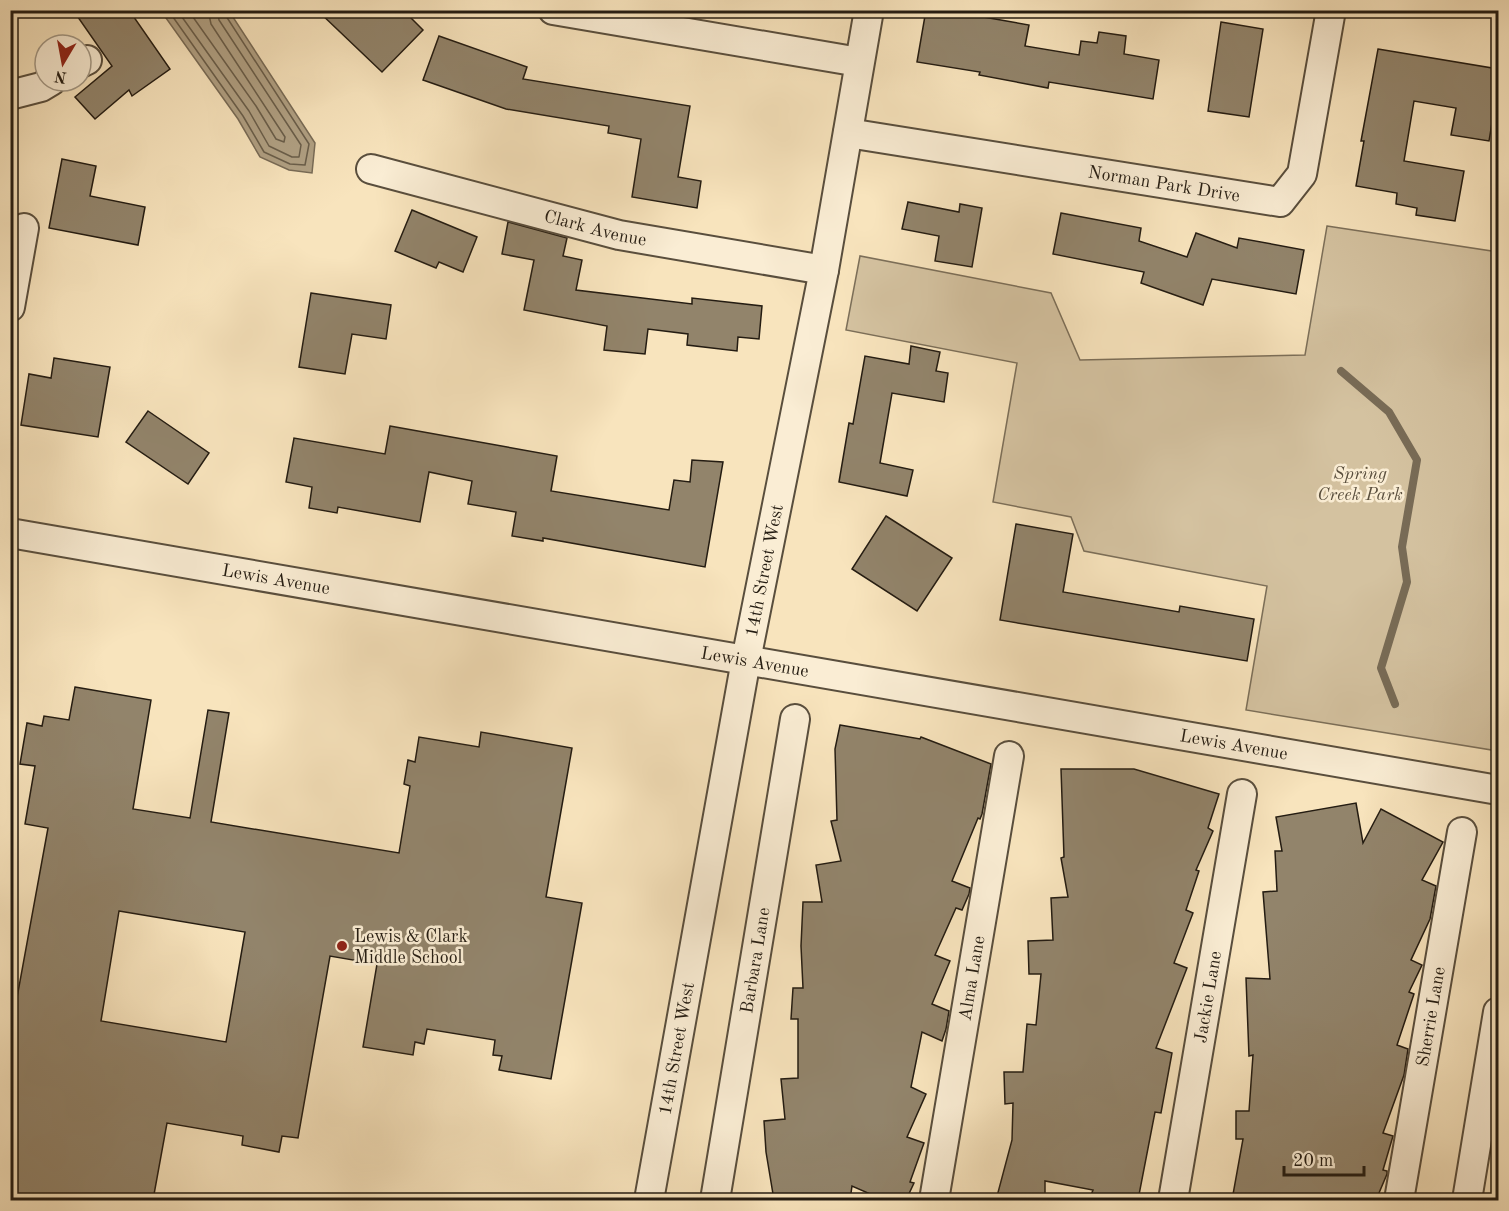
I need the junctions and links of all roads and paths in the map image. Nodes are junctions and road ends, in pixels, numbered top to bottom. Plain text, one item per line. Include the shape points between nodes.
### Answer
1 (553, 10) edge
2 (869, 10) edge
3 (1331, 10) edge
4 (859, 62) junction
5 (33, 89) edge
6 (10, 95) edge
7 (848, 134) junction
8 (371, 169) dead end
9 (24, 228) dead end
10 (824, 270) junction
11 (10, 307) edge
12 (10, 533) edge
13 (746, 660) junction
14 (795, 719) dead end
15 (1009, 756) dead end
16 (1498, 790) edge
17 (1242, 794) dead end
18 (1462, 832) dead end
19 (1498, 1012) edge
20 (1490, 1118) edge
21 (649, 1200) edge
22 (715, 1200) edge
23 (934, 1200) edge
24 (1173, 1200) edge
25 (1399, 1200) edge
26 (1467, 1200) edge

1 - 4 street
2 - 4 street, 14th Street West
3 - 7 street, Norman Park Drive via 1302,174 1280,202
4 - 7 street, 14th Street West
5 - 6 street
7 - 10 street, 14th Street West
8 - 10 street, Clark Avenue via 619,236
9 - 11 street
10 - 13 street, 14th Street West
12 - 13 street, Lewis Avenue
13 - 16 street, Lewis Avenue
13 - 21 street, 14th Street West
14 - 22 street, Barbara Lane
15 - 23 street, Alma Lane
17 - 24 street, Jackie Lane
18 - 25 street, Sherrie Lane
19 - 20 street
20 - 26 street

